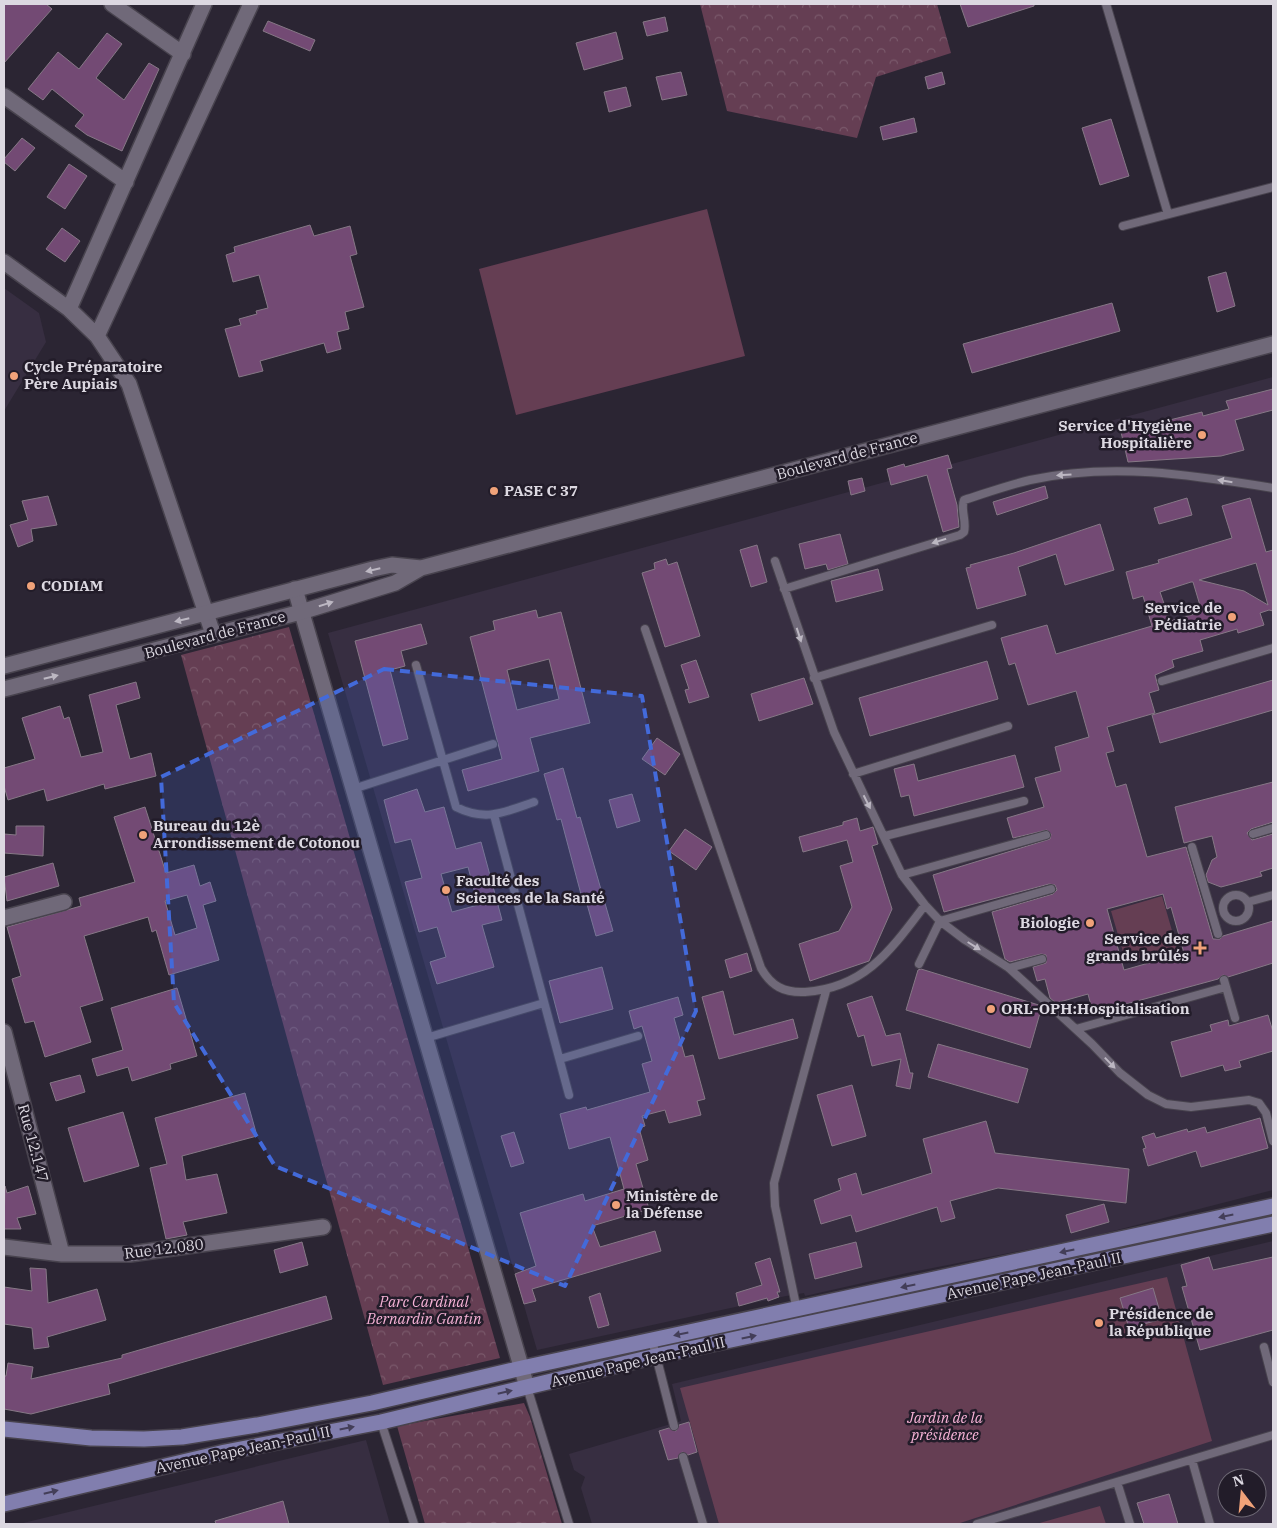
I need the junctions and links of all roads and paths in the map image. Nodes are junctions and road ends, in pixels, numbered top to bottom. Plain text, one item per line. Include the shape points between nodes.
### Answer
1 (112, 4) edge
2 (204, 4) edge
3 (251, 4) edge
4 (1106, 4) edge
5 (184, 54) junction
6 (4, 96) edge
7 (126, 182) junction
8 (1273, 187) edge
9 (1168, 214) junction
10 (1123, 226) dead end
11 (4, 262) edge
12 (69, 309) junction
13 (97, 336) junction
14 (1273, 344) edge
15 (1273, 488) edge
16 (775, 561) dead end
17 (421, 568) junction
18 (295, 589) junction
19 (784, 589) junction
20 (302, 612) junction
21 (206, 614) junction
22 (992, 626) dead end
23 (645, 629) dead end
24 (213, 634) junction
25 (1273, 648) edge
26 (416, 665) dead end
27 (4, 666) edge
28 (814, 678) junction
29 (1162, 681) dead end
30 (4, 689) edge
31 (1008, 726) dead end
32 (493, 744) dead end
33 (443, 759) junction
34 (854, 774) junction
35 (353, 789) junction
36 (1024, 801) dead end
37 (534, 802) dead end
38 (494, 815) junction
39 (1273, 828) edge
40 (1253, 834) dead end
41 (1046, 835) dead end
42 (885, 836) junction
43 (1192, 847) dead end
44 (902, 875) junction
45 (1051, 889) dead end
46 (1273, 895) edge
47 (64, 902) dead end
48 (1248, 902) junction
49 (925, 906) junction
50 (1223, 909) junction
51 (1212, 912) junction
52 (4, 918) edge
53 (940, 921) junction
54 (1218, 934) dead end
55 (1042, 958) dead end
56 (919, 964) dead end
57 (1009, 968) junction
58 (826, 991) junction
59 (544, 1003) junction
60 (1235, 1018) dead end
61 (1076, 1029) junction
62 (4, 1032) edge
63 (638, 1036) dead end
64 (426, 1038) junction
65 (560, 1059) junction
66 (570, 1095) dead end
67 (1273, 1141) edge
68 (1273, 1206) edge
69 (1273, 1224) edge
70 (323, 1227) dead end
71 (4, 1247) edge
72 (62, 1254) junction
73 (797, 1310) junction
74 (652, 1340) junction
75 (1264, 1347) dead end
76 (656, 1356) junction
77 (522, 1368) junction
78 (1273, 1382) edge
79 (527, 1387) junction
80 (381, 1422) junction
81 (674, 1426) dead end
82 (4, 1429) edge
83 (1273, 1435) edge
84 (683, 1457) dead end
85 (1192, 1460) junction
86 (1118, 1482) junction
87 (4, 1504) edge
88 (414, 1524) edge
89 (569, 1524) edge
90 (703, 1524) edge
91 (977, 1524) edge
92 (1130, 1524) edge
93 (1210, 1524) edge

1 - 5 street
2 - 5 street
3 - 13 street
4 - 9 lane
5 - 7 street
6 - 7 street
7 - 12 street
8 - 9 lane
9 - 10 lane
11 - 12 street
12 - 13 street
13 - 21 street via 128,384
14 - 17 street, Boulevard de France
15 -> 19 lane via 1176,473 1130,470 1029,480 964,500 966,525 960,534
16 - 19 lane
17 -> 18 street, Boulevard de France via 392,565
20 -> 17 street, Boulevard de France via 395,583
18 - 20 street
18 - 21 street, Boulevard de France
19 -> 28 lane
20 - 24 street, Boulevard de France
20 - 35 street
21 - 24 street
21 -> 27 street, Boulevard de France
22 - 28 lane
23 - 58 lane via 761,968 768,981 781,990
30 -> 24 street, Boulevard de France
25 - 29 lane
26 - 33 lane
28 - 34 lane
31 - 34 lane
32 - 33 lane
33 - 35 lane
33 - 38 lane via 456,807 472,815
34 -> 42 lane
35 - 64 street
36 - 42 lane
37 - 38 lane
38 - 59 lane
39 - 40 lane
41 - 44 lane
42 - 44 lane
43 - 51 lane
44 - 49 lane
45 - 53 lane
46 - 48 lane
47 - 52 street
48 - 50 lane via 1234,894 1227,898
48 - 50 lane via 1244,917 1237,921 1229,919
49 - 53 lane
49 - 58 lane via 888,953 868,971
50 - 51 lane
51 - 54 lane
53 - 56 lane
53 -> 57 lane
55 - 57 lane
57 - 61 lane
58 - 73 lane via 774,1182 775,1206
59 - 64 lane
59 - 65 lane
60 - 61 lane via 1225,983
61 -> 67 lane via 1120,1073 1148,1095 1166,1104 1190,1107 1249,1100 1259,1103 1266,1113
62 - 72 street, Rue 12.147
63 - 65 lane
64 - 77 street
65 - 66 lane
68 -> 73 main road, Avenue Pape Jean-Paul II
76 -> 69 main road, Avenue Pape Jean-Paul II
70 - 72 street, Rue 12.080 via 130,1254
71 - 72 street, Rue 12.080
73 -> 74 main road, Avenue Pape Jean-Paul II
74 - 76 lane
74 - 77 main road, Avenue Pape Jean-Paul II
75 - 78 lane
76 - 79 main road, Avenue Pape Jean-Paul II
76 - 81 lane
77 - 79 street
77 - 82 main road, Avenue Pape Jean-Paul II via 372,1403 182,1437 91,1438
80 -> 79 main road, Avenue Pape Jean-Paul II
79 - 89 lane
87 -> 80 main road, Avenue Pape Jean-Paul II via 225,1452
80 - 88 lane
83 - 85 lane
84 - 90 lane
85 - 86 lane
85 - 93 lane
86 - 91 lane
86 - 92 lane

